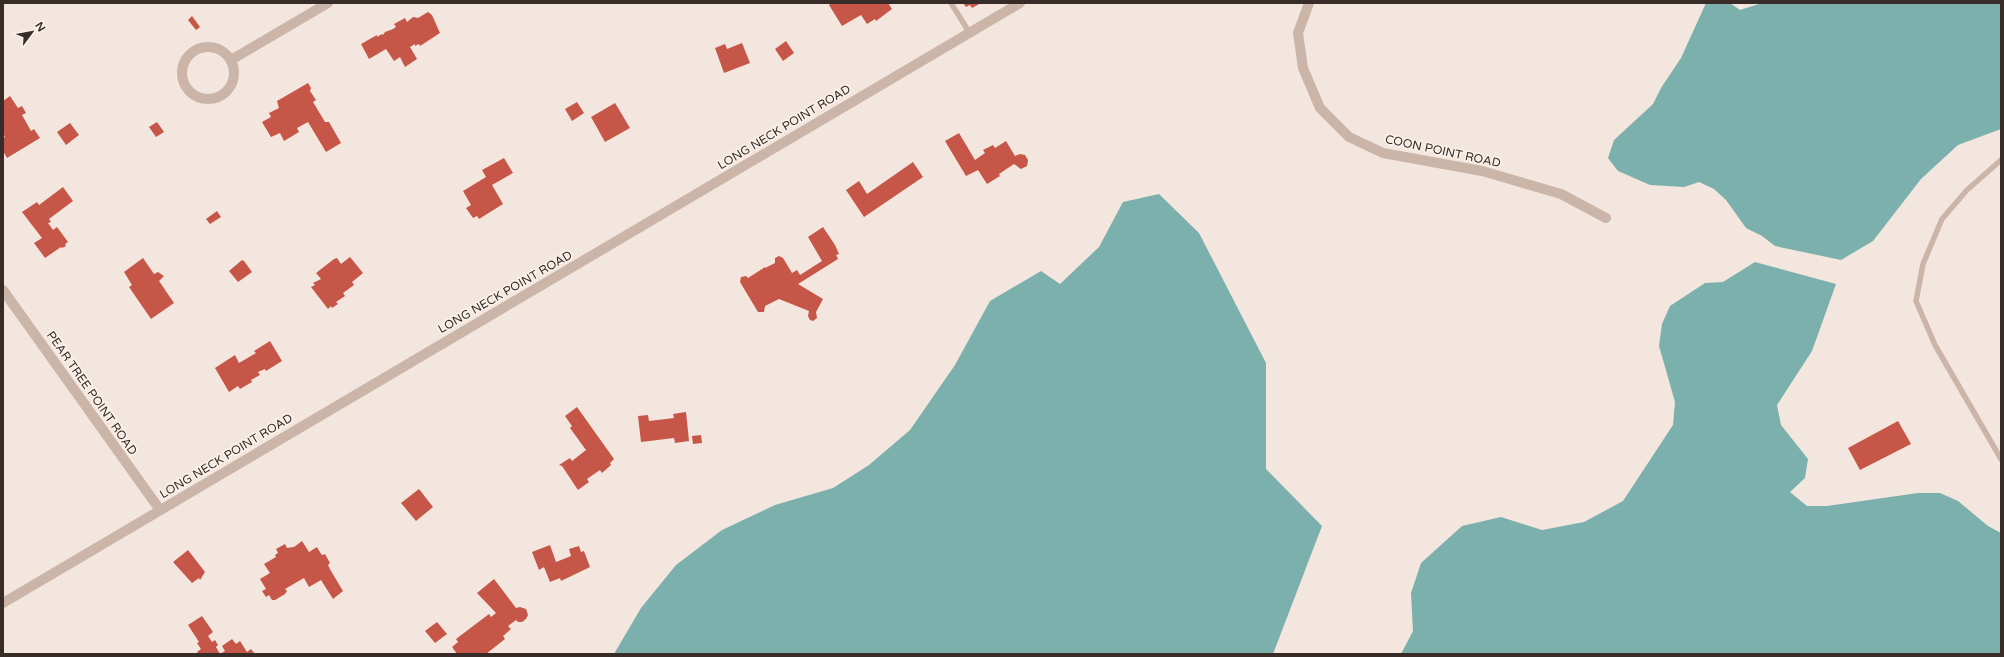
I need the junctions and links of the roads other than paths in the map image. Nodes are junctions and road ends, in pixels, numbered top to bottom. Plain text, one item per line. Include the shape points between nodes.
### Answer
1 (328, 3) edge
2 (951, 3) edge
3 (1020, 3) edge
4 (1309, 3) edge
5 (969, 32) junction
6 (231, 60) junction
7 (2001, 160) edge
8 (1606, 218) dead end
9 (3, 290) edge
10 (2001, 459) edge
11 (160, 510) junction
12 (3, 603) edge

1 - 6 street
2 - 5 lane
3 - 5 street, LONG NECK POINT ROAD
4 - 8 street, COON POINT ROAD via 1298,33 1303,68 1320,108 1349,137 1383,153 1482,172 1561,194
5 - 11 street, LONG NECK POINT ROAD
6 - 6 street via 215,48 195,51 183,67 186,86 202,99 222,96 233,80
7 - 10 lane via 1967,190 1942,219 1923,264 1916,301 1935,345
9 - 11 street, PEAR TREE POINT ROAD
11 - 12 street, LONG NECK POINT ROAD

